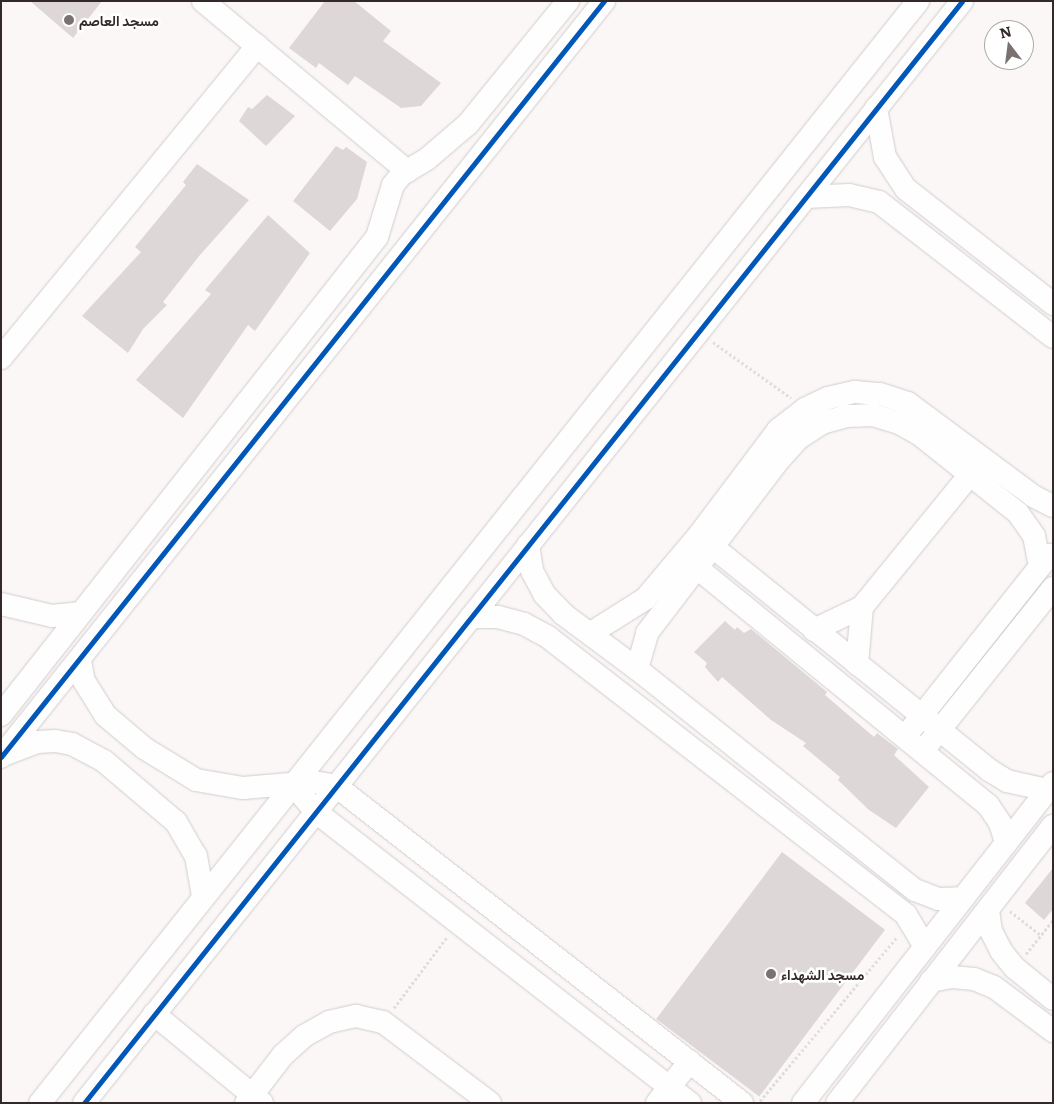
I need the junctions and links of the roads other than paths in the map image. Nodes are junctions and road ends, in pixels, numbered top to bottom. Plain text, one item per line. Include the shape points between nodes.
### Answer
1 (203, 1) edge
2 (568, 1) edge
3 (604, 1) edge
4 (918, 1) edge
5 (962, 1) edge
6 (257, 46) junction
7 (876, 108) junction
8 (408, 171) junction
9 (806, 197) junction
10 (1053, 304) edge
11 (1053, 337) edge
12 (1, 358) edge
13 (969, 476) junction
14 (1043, 501) edge
15 (1018, 513) junction
16 (706, 542) junction
17 (528, 545) junction
18 (1046, 558) edge
19 (690, 561) junction
20 (1053, 588) edge
21 (1, 604) edge
22 (862, 607) junction
23 (79, 613) junction
24 (563, 614) junction
25 (471, 617) junction
26 (814, 630) junction
27 (591, 633) junction
28 (548, 637) junction
29 (80, 661) junction
30 (857, 664) junction
31 (637, 668) junction
32 (1, 715) edge
33 (921, 716) junction
34 (939, 731) junction
35 (905, 736) junction
36 (923, 751) junction
37 (2, 756) edge
38 (292, 784) junction
39 (336, 786) junction
40 (1050, 786) edge
41 (316, 812) junction
42 (1053, 826) edge
43 (1006, 843) junction
44 (899, 878) junction
45 (203, 895) junction
46 (963, 898) junction
47 (884, 899) junction
48 (992, 905) junction
49 (924, 948) junction
50 (931, 981) junction
51 (1053, 999) edge
52 (154, 1014) junction
53 (1052, 1029) edge
54 (690, 1061) junction
55 (664, 1095) edge
56 (254, 1100) edge
57 (40, 1103) edge
58 (84, 1103) edge
59 (490, 1103) edge
60 (690, 1103) edge
61 (742, 1103) edge
62 (803, 1103) edge
63 (837, 1103) edge

1 - 6 street
2 - 8 street via 468,124
3 - 29 street
4 - 38 street
5 - 7 street
6 - 8 street
6 - 12 street
7 - 9 street
7 - 10 street via 885,157 906,189
8 - 23 street via 393,185 377,238
9 - 11 street via 849,195 879,202
9 - 17 street
13 - 15 street
13 - 16 street via 919,434 899,423 873,415 847,416 822,423 799,438
13 - 22 street
14 - 15 street via 1036,501 1033,511 1023,515
14 - 16 street via 908,403 880,394 855,392 828,398 805,409 778,430
15 - 18 street
16 - 19 street
16 - 26 street
17 - 24 street via 532,571 544,594
17 - 25 street
18 - 33 street
19 - 27 street via 645,599
19 - 31 street via 647,633
19 - 35 street
20 - 34 street
21 - 23 street via 52,616
22 - 26 street
22 - 30 street
23 - 32 street
24 - 27 street
24 - 28 street via 556,611 544,617 543,631
25 - 28 street via 498,617 524,624
25 - 39 street
26 - 30 street
27 - 31 street
28 - 47 street
29 - 37 street
29 - 38 street via 84,681 105,715 170,766 196,780 219,786 243,788
30 - 33 street
31 - 44 street
33 - 34 street
33 - 35 street
34 - 36 street
34 - 40 street via 1007,781
35 - 36 street
36 - 43 street via 988,805 1000,823
37 - 45 street via 19,747 54,741 72,744 104,761 176,822 196,856
38 - 39 street via 314,782
38 - 41 street
38 - 45 street
39 - 41 street
39 - 54 street
40 - 43 street
41 - 52 street
41 - 55 street via 457,923
42 - 48 street
43 - 46 street
44 - 46 street via 926,896
44 - 47 street via 903,890 901,896
45 - 57 street
46 - 49 street
47 - 49 street via 911,921
48 - 50 street
48 - 51 street via 998,945 1015,968
49 - 62 street
50 - 53 street via 952,977 974,979 994,987
50 - 63 street
52 - 56 street
52 - 58 street
54 - 55 street
54 - 61 street
55 - 60 street
56 - 59 street via 283,1055 304,1036 329,1022 356,1016 383,1022

